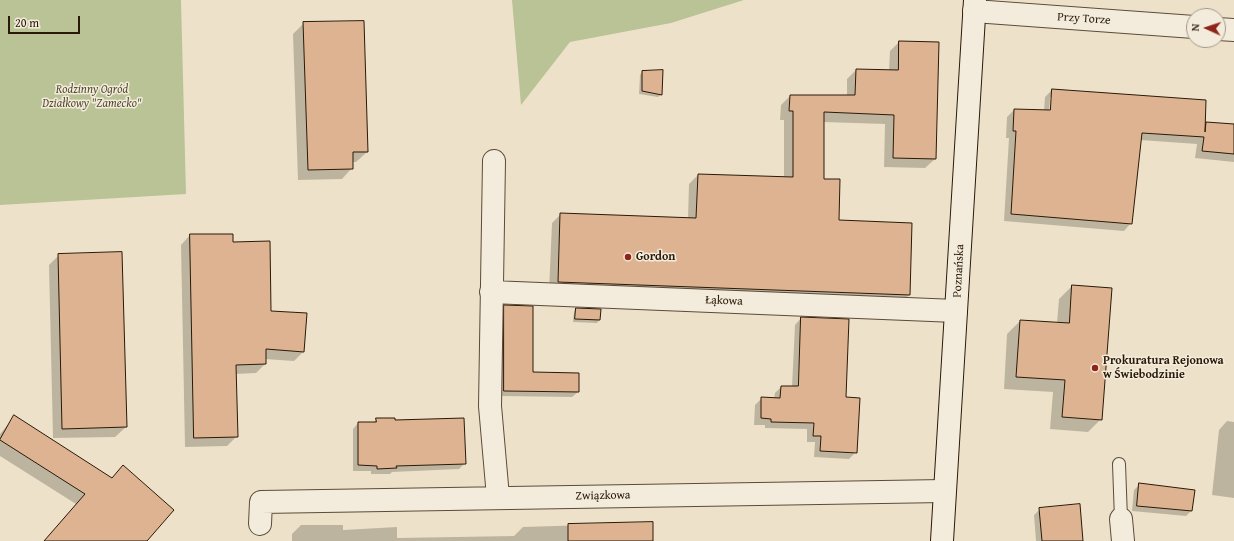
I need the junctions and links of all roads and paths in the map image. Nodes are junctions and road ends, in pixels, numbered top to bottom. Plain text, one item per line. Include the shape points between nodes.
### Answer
1 (975, 6) edge
2 (1186, 26) edge
3 (494, 161) dead end
4 (491, 292) junction
5 (956, 311) junction
6 (1119, 464) dead end
7 (944, 491) junction
8 (498, 498) junction
9 (1121, 519) joint
10 (260, 524) dead end
11 (942, 541) edge
12 (1123, 541) edge

1 - 2 street, Przy Torze
1 - 5 street, Poznańska
3 - 4 street
4 - 5 street, Łąkowa
4 - 8 street via 490,406
5 - 7 street, Poznańska
6 - 9 lane
7 - 8 street, Związkowa
7 - 11 street, Poznańska
8 - 10 street, Związkowa via 261,502
9 - 12 street

